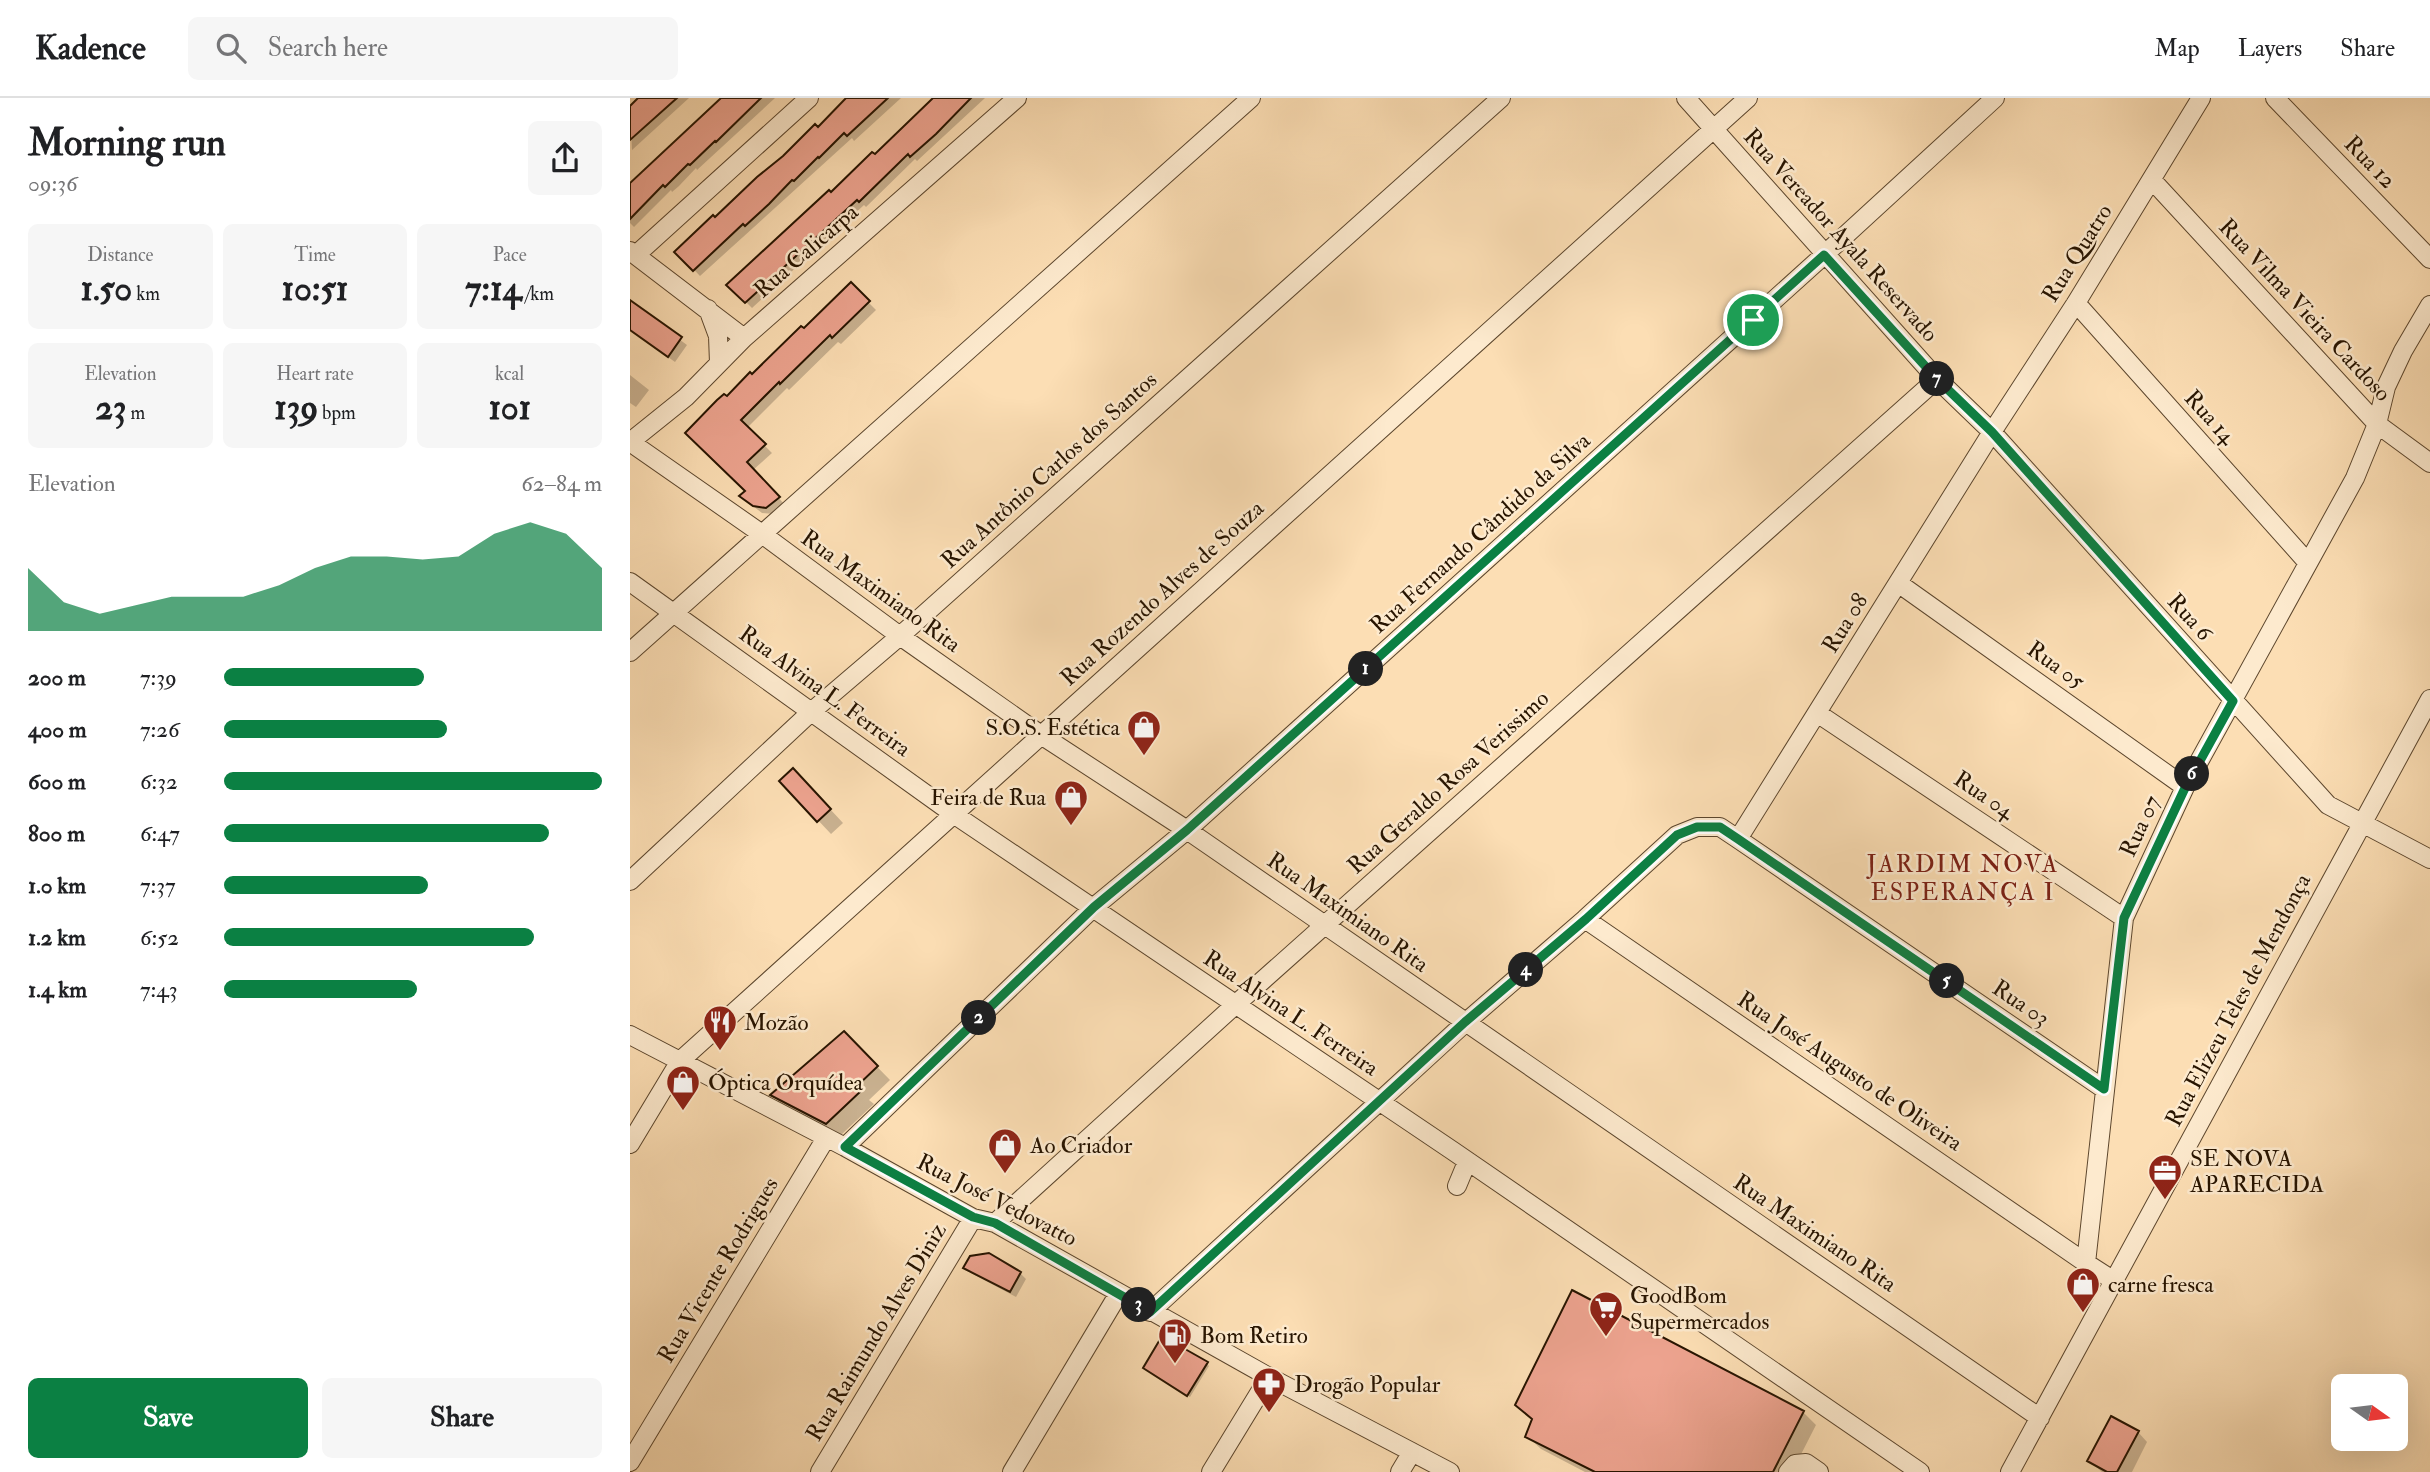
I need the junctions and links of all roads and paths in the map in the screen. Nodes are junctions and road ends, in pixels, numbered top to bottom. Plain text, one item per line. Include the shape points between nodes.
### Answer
1 (809, 98) edge
2 (1017, 98) edge
3 (1251, 98) edge
4 (1501, 98) edge
5 (1686, 98) edge
6 (1748, 98) edge
7 (1995, 98) edge
8 (2201, 98) edge
9 (2275, 98) edge
10 (1714, 129) junction
11 (2152, 180) junction
12 (634, 252) edge
13 (1824, 255) junction
14 (2430, 259) edge
15 (2076, 303) junction
16 (2430, 305) edge
17 (708, 309) junction
18 (744, 338) junction
19 (719, 363) junction
20 (1937, 379) junction
21 (2376, 424) junction
22 (1992, 432) junction
23 (630, 442) edge
24 (2430, 463) edge
25 (762, 534) junction
26 (2308, 563) junction
27 (630, 582) edge
28 (1899, 583) junction
29 (674, 612) junction
30 (900, 636) junction
31 (630, 652) edge
32 (2430, 699) edge
33 (2233, 701) junction
34 (811, 712) junction
35 (1817, 713) junction
36 (1041, 735) junction
37 (2185, 788) junction
38 (955, 815) junction
39 (2361, 824) junction
40 (1187, 830) junction
41 (1738, 839) junction
42 (2430, 859) edge
43 (630, 881) edge
44 (1094, 907) junction
45 (2124, 918) junction
46 (1586, 919) junction
47 (1324, 926) junction
48 (1235, 1005) junction
49 (1465, 1022) junction
50 (630, 1035) edge
51 (680, 1061) junction
52 (2104, 1089) junction
53 (1379, 1102) junction
54 (826, 1138) junction
55 (630, 1144) edge
56 (845, 1147) junction
57 (1467, 1162) junction
58 (1457, 1186) dead end
59 (973, 1217) junction
60 (995, 1223) junction
61 (2086, 1263) junction
62 (2114, 1281) junction
63 (1119, 1293) junction
64 (1150, 1312) junction
65 (1269, 1377) junction
66 (2040, 1418) junction
67 (1412, 1452) junction
68 (630, 1462) edge
69 (820, 1472) edge
70 (1012, 1472) edge
71 (1211, 1472) edge
72 (1401, 1472) edge
73 (1450, 1472) edge
74 (1788, 1472) edge
75 (1819, 1472) edge
76 (1920, 1472) edge
77 (2010, 1472) edge

1 - 12 street
2 - 18 street, Rua Calicarpa
3 - 25 street
4 - 30 street, Rua Antônio Carlos dos Santos
5 - 10 street, Rua Vereador Ayala Reservado
6 - 10 street, Rua Rozendo Alves de Souza
7 - 13 street, Rua Fernando Cândido da Silva
8 - 11 street, Rua Quatro
9 - 14 street, Rua 12
10 - 13 street, Rua Vereador Ayala Reservado
10 - 36 street, Rua Rozendo Alves de Souza
11 - 15 street, Rua Quatro
11 - 21 street, Rua Vilma Vieira Cardoso
12 - 17 street
13 - 20 street, Rua Vereador Ayala Reservado
13 - 40 street, Rua Fernando Cândido da Silva
15 - 22 street, Rua Quatro
15 - 26 street, Rua 14
16 - 21 street, Rua 07 via 2386,387
17 - 18 street
17 - 19 street via 718,337
18 - 19 street, Rua Calicarpa
19 - 23 street, Rua Calicarpa via 686,397
20 - 22 street, Rua Vereador Ayala Reservado
20 - 47 street, Rua Geraldo Rosa Verissimo
21 - 24 street, Rua Vilma Vieira Cardoso
21 - 26 street, Rua 07 via 2355,478
22 - 28 street, Rua 08
22 - 33 street, Rua 6
23 - 25 street, Rua Maximiano Rita
25 - 29 street
25 - 30 street, Rua Maximiano Rita
26 - 33 street, Rua 07
27 - 29 street
28 - 35 street, Rua 08
28 - 37 street, Rua 05
29 - 31 street
29 - 34 street, Rua Alvina L. Ferreira
30 - 34 street, Rua Antônio Carlos dos Santos
30 - 36 street, Rua Maximiano Rita
32 - 39 street, Rua Elizeu Teles de Mendonça
33 - 37 street, Rua 07
33 - 39 street, Rua 6 via 2328,805
34 - 38 street, Rua Alvina L. Ferreira
34 - 43 street, Rua Antônio Carlos dos Santos
35 - 41 street, Rua 08
35 - 45 street, Rua 04
36 - 38 street, Rua Rozendo Alves de Souza
36 - 40 street, Rua Maximiano Rita
37 - 45 street, Rua 07
38 - 44 street, Rua Alvina L. Ferreira
38 - 51 street, Rua Rozendo Alves de Souza
39 - 42 street, Rua 6
39 - 62 street, Rua Elizeu Teles de Mendonça
40 - 44 street, Rua Fernando Cândido da Silva
40 - 47 street, Rua Maximiano Rita
41 - 46 street, Rua 03 via 1720,827 1697,827 1677,835
41 - 52 street, Rua 03
44 - 48 street, Rua Alvina L. Ferreira
44 - 56 street, Rua Fernando Cândido da Silva
45 - 52 street, Rua 07
46 - 49 street, Rua 03
46 - 61 street, Rua José Augusto de Oliveira
47 - 48 street, Rua Geraldo Rosa Verissimo
47 - 49 street, Rua Maximiano Rita
48 - 53 street, Rua Alvina L. Ferreira
48 - 60 street, Rua Geraldo Rosa Verissimo
49 - 53 street, Rua 03
49 - 66 street, Rua Maximiano Rita
50 - 51 street, Rua José Vedovatto
51 - 54 street, Rua José Vedovatto
51 - 55 street, Rua Rozendo Alves de Souza
52 - 61 street, Rua 07
53 - 57 street, Rua Alvina L. Ferreira
53 - 64 street, Rua 03
54 - 56 street, Rua José Vedovatto
54 - 68 street, Rua Vicente Rodrigues
56 - 59 street, Rua José Vedovatto
57 - 58 street
57 - 76 street, Rua Alvina L. Ferreira
59 - 60 street, Rua José Vedovatto
59 - 69 street, Rua Raimundo Alves Diniz
60 - 63 street, Rua José Vedovatto
61 - 62 street
62 - 66 street, Rua Elizeu Teles de Mendonça
63 - 64 street, Rua José Vedovatto
63 - 70 street
64 - 65 street, Rua José Vedovatto
65 - 67 street, Rua José Vedovatto
65 - 71 street
66 - 77 street, Rua Elizeu Teles de Mendonça
67 - 72 street
67 - 73 street, Rua José Vedovatto
74 - 75 street via 1795,1464 1806,1463

